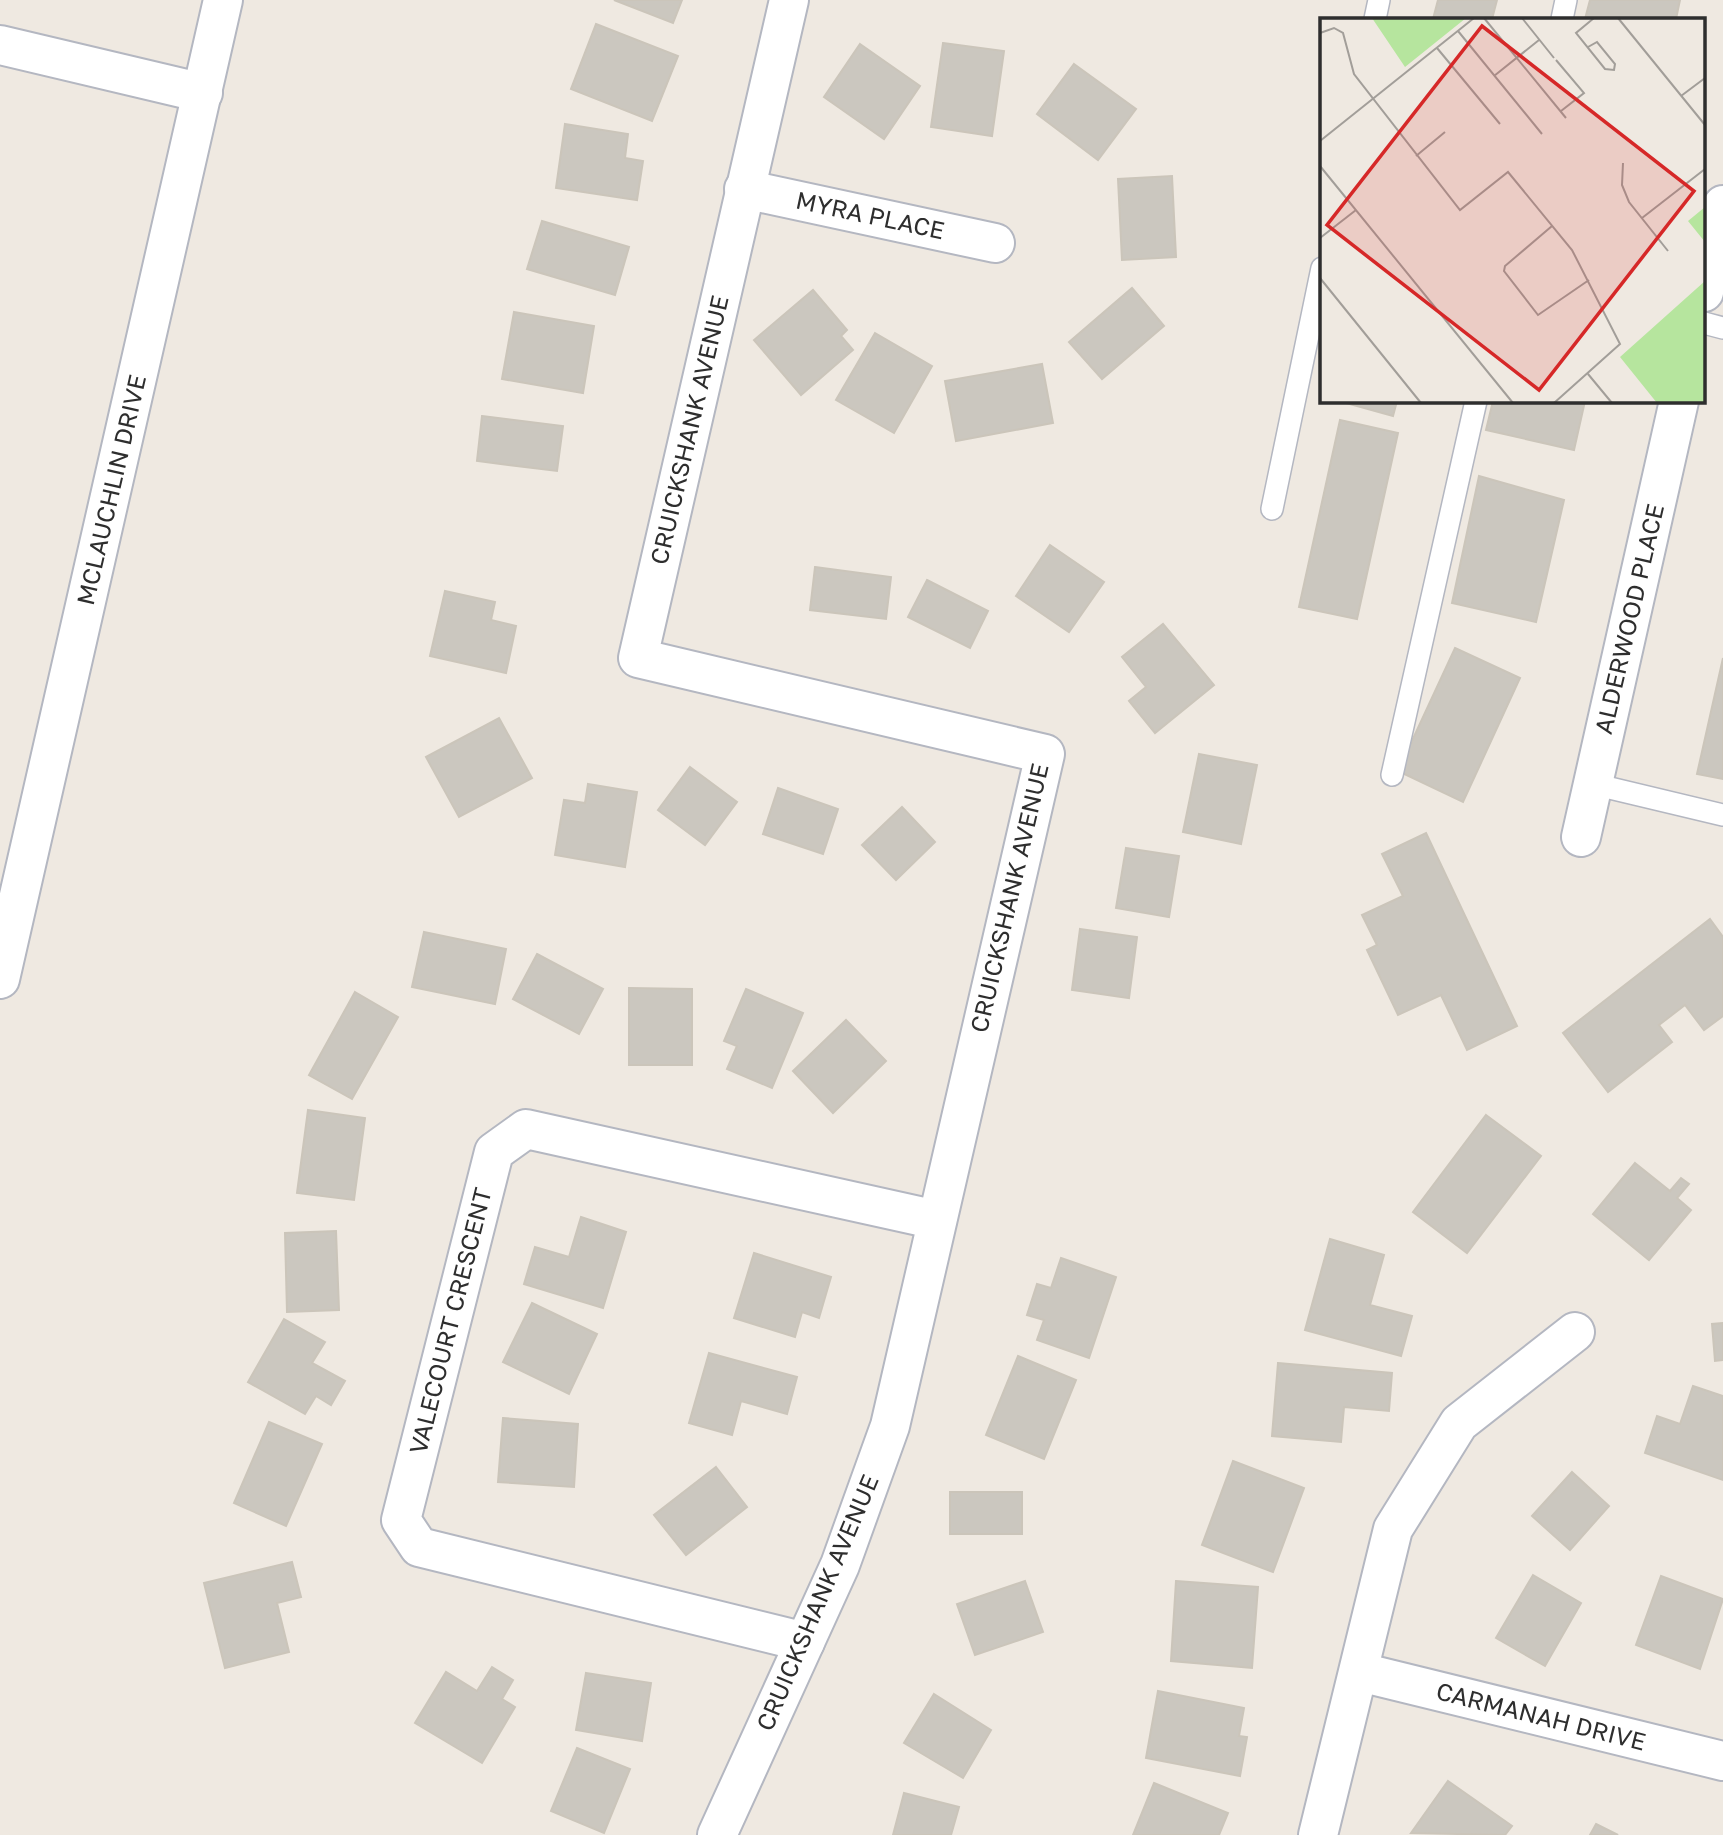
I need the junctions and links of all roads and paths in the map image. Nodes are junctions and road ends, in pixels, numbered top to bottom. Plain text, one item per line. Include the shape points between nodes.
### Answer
1 (223, 0) edge
2 (789, 0) edge
3 (1379, 0) edge
4 (1566, 0) edge
5 (1375, 18) edge
6 (1562, 18) edge
7 (0, 44) edge
8 (203, 93) junction
9 (744, 189) junction
10 (1723, 205) edge
11 (995, 243) dead end
12 (1320, 278) edge
13 (1706, 283) edge
14 (1706, 324) edge
15 (1723, 328) edge
16 (1476, 402) edge
17 (1679, 402) edge
18 (1272, 509) dead end
19 (1392, 775) dead end
20 (1592, 784) junction
21 (1723, 815) edge
22 (1581, 837) dead end
23 (0, 979) edge
24 (937, 1220) junction
25 (1575, 1332) dead end
26 (805, 1642) junction
27 (1360, 1672) junction
28 (1723, 1761) edge
29 (717, 1835) edge
30 (1318, 1835) edge

1 - 8 street, MCLAUCHLIN DRIVE
2 - 9 street, CRUICKSHANK AVENUE
3 - 5 lane
4 - 6 lane
7 - 8 street
8 - 23 street, MCLAUCHLIN DRIVE
9 - 11 street, MYRA PLACE
9 - 24 street, CRUICKSHANK AVENUE via 638,658 1045,754
10 - 13 street
12 - 18 lane
14 - 15 lane
16 - 19 lane
17 - 20 street, ALDERWOOD PLACE
20 - 21 lane
20 - 22 street, ALDERWOOD PLACE
24 - 26 street, CRUICKSHANK AVENUE via 890,1426 840,1565
24 - 26 street, VALECOURT CRESCENT via 526,1129 494,1152 401,1520 419,1547
25 - 27 street via 1459,1423 1392,1529
26 - 29 street, CRUICKSHANK AVENUE
27 - 28 street, CARMANAH DRIVE
27 - 30 street

